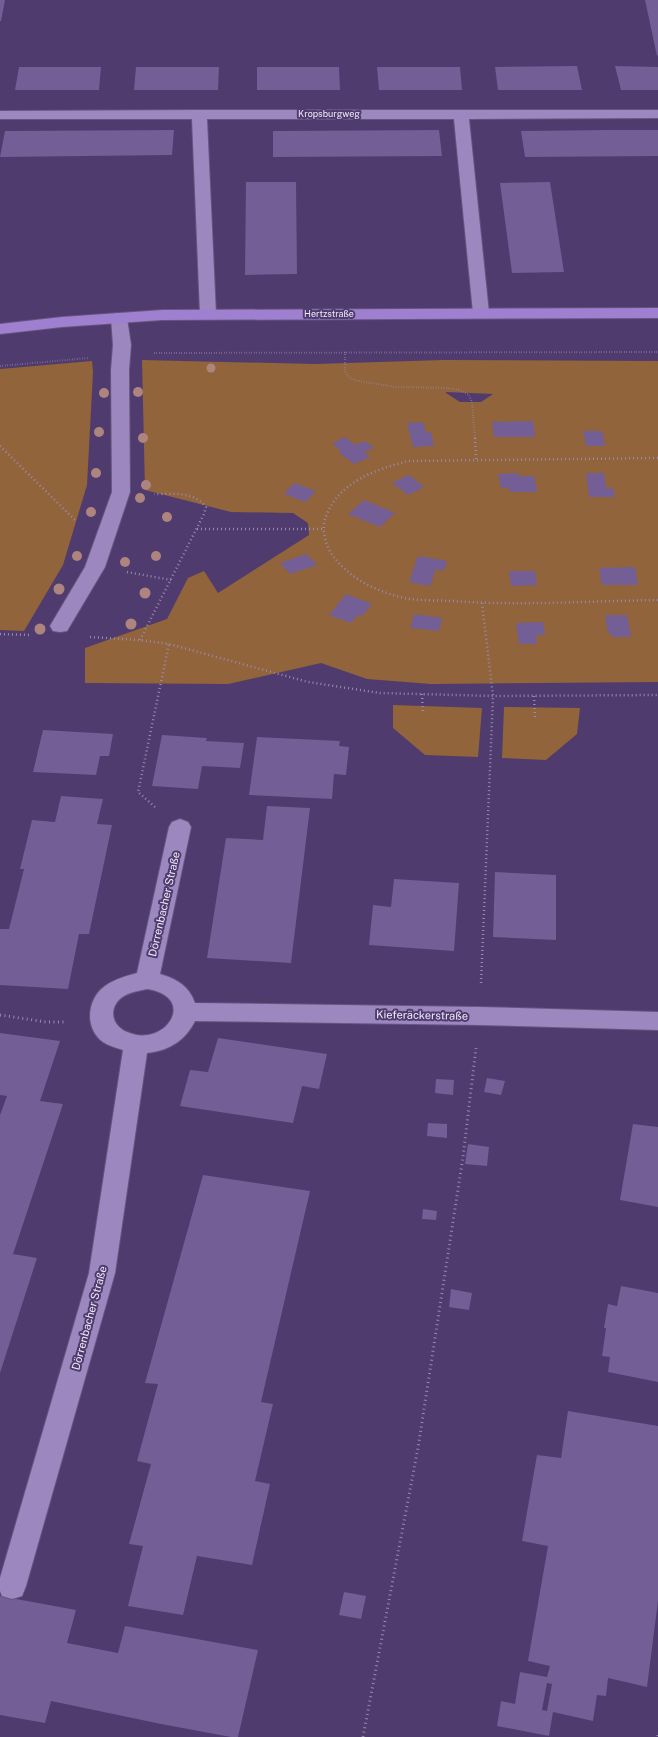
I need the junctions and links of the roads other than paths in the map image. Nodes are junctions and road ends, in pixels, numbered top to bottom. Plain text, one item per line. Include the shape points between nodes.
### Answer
1 (199, 114) junction
2 (461, 114) junction
3 (658, 114) edge
4 (0, 115) edge
5 (481, 313) junction
6 (658, 313) edge
7 (208, 314) junction
8 (120, 318) junction
9 (0, 329) edge
10 (60, 626) dead end
11 (180, 828) road end
12 (147, 980) junction
13 (186, 1012) junction
14 (658, 1021) edge
15 (136, 1044) junction
16 (12, 1586) dead end

1 - 2 street, Kropsburgweg
1 - 4 street, Kropsburgweg
1 - 7 street
2 - 3 street, Kropsburgweg
2 - 5 street
5 - 6 main road, Hertzstraße
5 - 7 main road, Hertzstraße
7 - 8 main road, Hertzstraße
8 - 9 main road, Hertzstraße
8 - 10 street via 121,492 95,567
11 - 12 street, Dörrenbacher Straße
12 - 13 street via 167,984 175,990
12 - 15 street via 116,988 103,1002 101,1019 104,1027 112,1036 125,1043
13 - 14 street, Kieferäckerstraße
13 - 15 street via 184,1021 170,1036 147,1044
15 - 16 street, Dörrenbacher Straße via 102,1273

